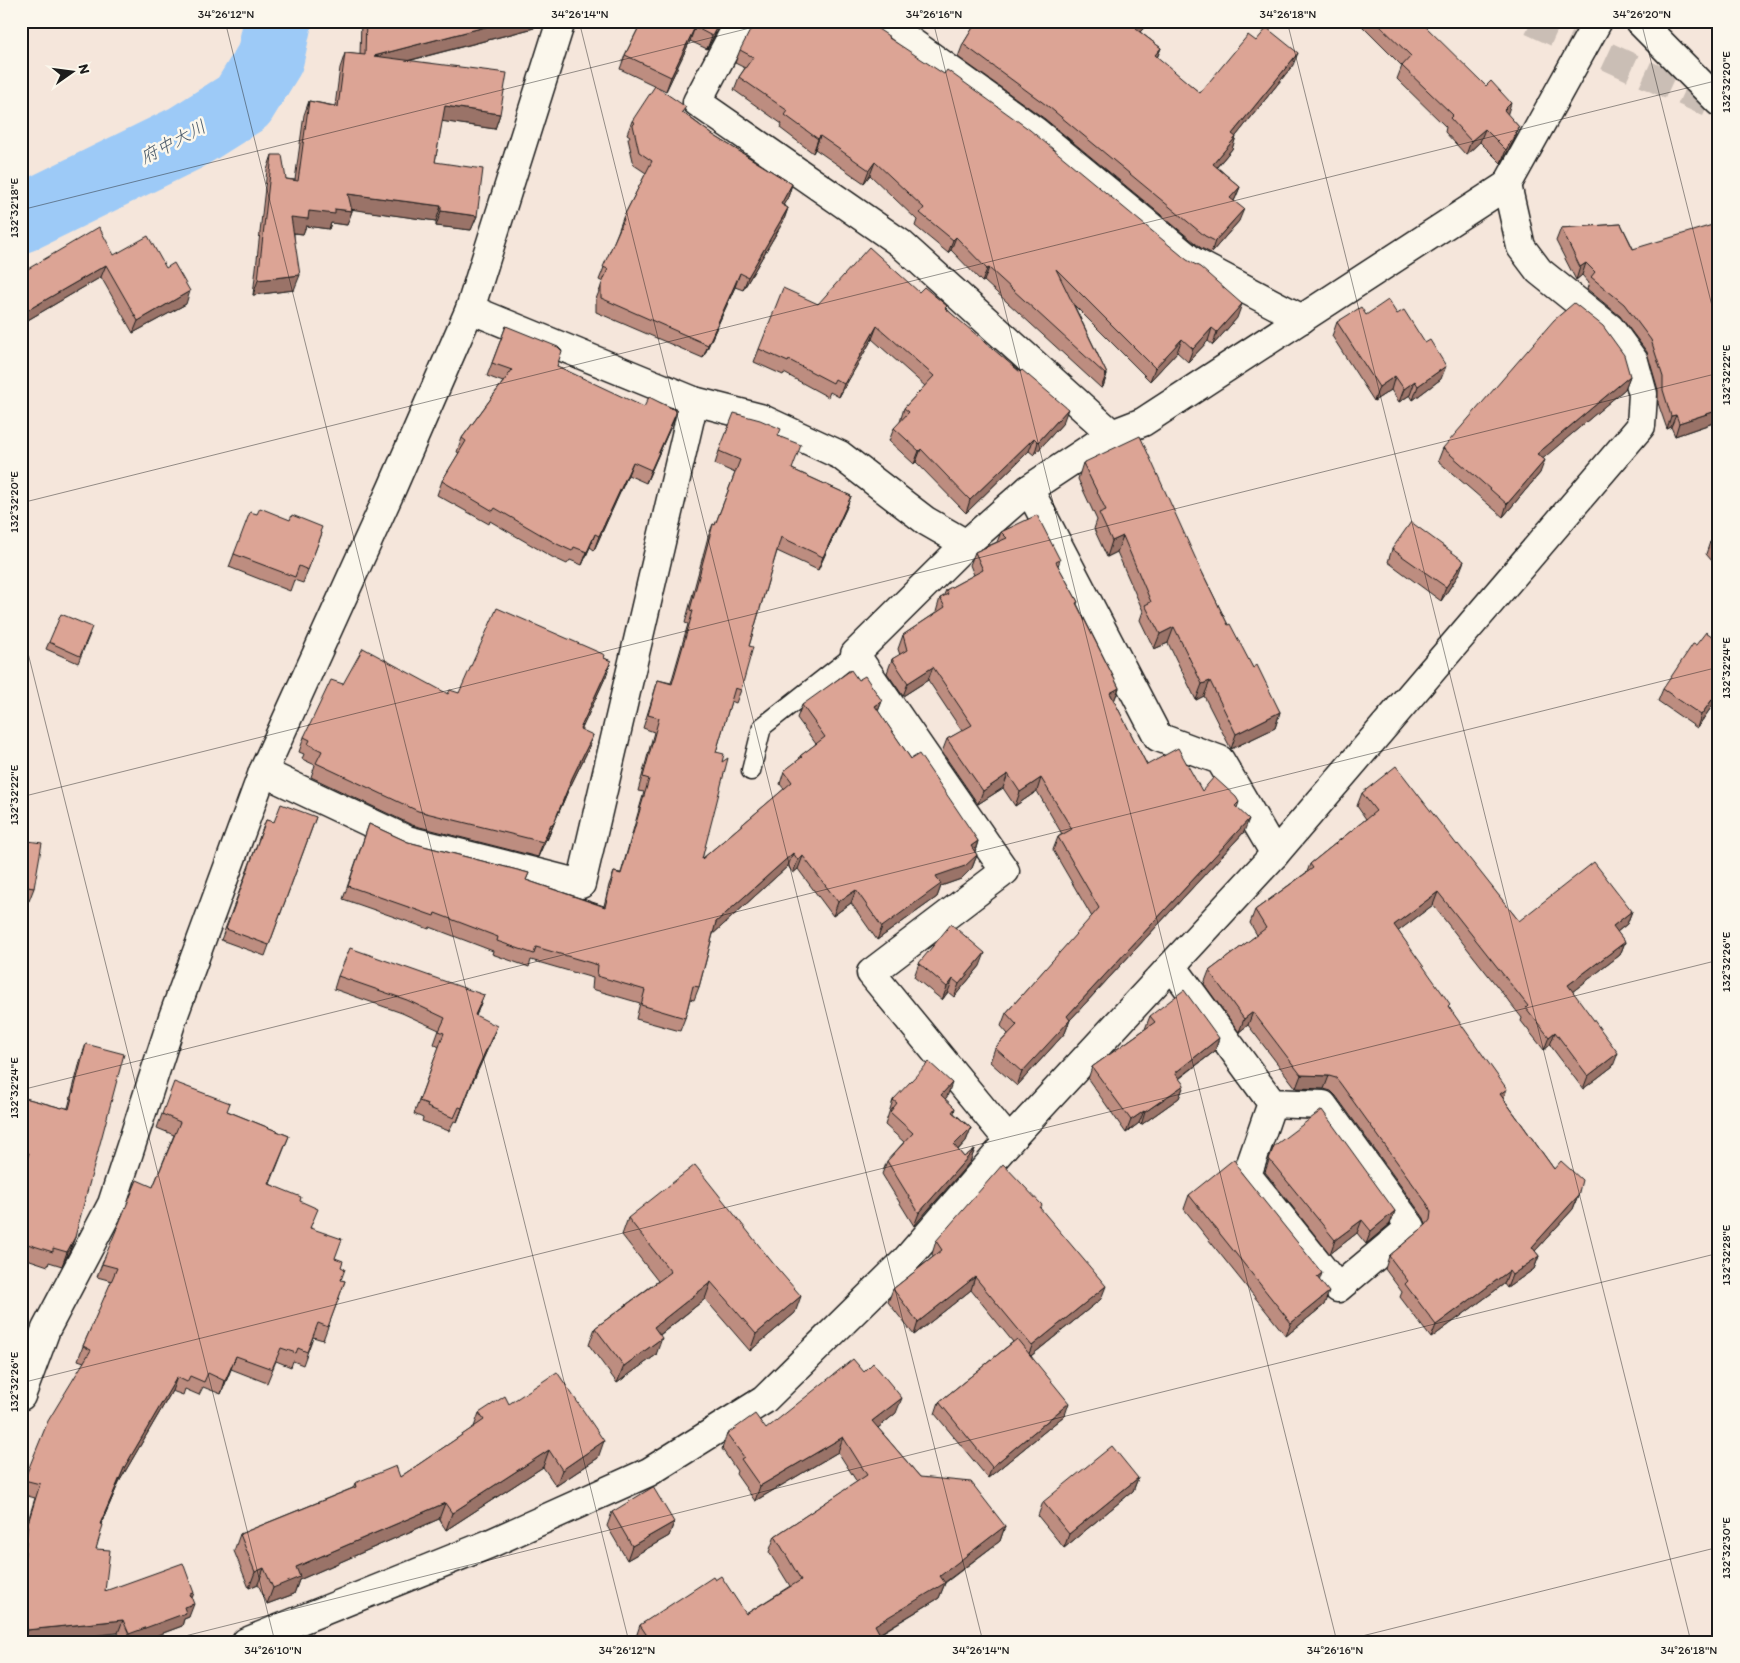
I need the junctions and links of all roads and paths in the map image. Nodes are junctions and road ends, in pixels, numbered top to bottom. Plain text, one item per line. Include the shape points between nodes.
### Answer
1 (561, 21) edge
2 (740, 21) edge
3 (882, 21) edge
4 (1598, 21) edge
5 (1639, 21) edge
6 (1719, 102) edge
7 (1507, 185) junction
8 (470, 309) junction
9 (1302, 319) junction
10 (694, 401) junction
11 (1112, 434) junction
12 (1029, 489) junction
13 (966, 544) junction
14 (855, 654) junction
15 (751, 771) dead end
16 (263, 772) junction
17 (1275, 854) junction
18 (1172, 966) junction
19 (1272, 1103) junction
20 (1009, 1141) junction
21 (21, 1396) edge
22 (246, 1642) edge

1 - 8 street
2 - 11 street via 697,102 900,243
3 - 9 street via 1035,131 1192,261
4 - 7 street
5 - 6 street
7 - 9 street
7 - 17 street via 1521,247 1540,271 1610,328 1634,361 1643,394 1641,426
8 - 10 street
8 - 16 street
9 - 11 street via 1143,422
10 - 13 street via 760,418 840,455 926,521
10 - 16 street via 582,884 407,840
11 - 12 street
12 - 13 street
12 - 17 street via 1158,737 1220,760
13 - 14 street
14 - 15 lane via 762,727
14 - 20 street via 1005,871 871,973
16 - 21 street via 173,1017 112,1204 46,1329
17 - 18 street
18 - 19 street
18 - 20 street
19 - 19 street via 1323,1105 1411,1227 1338,1288 1247,1175
20 - 22 street via 906,1260 764,1400 649,1472 488,1544

